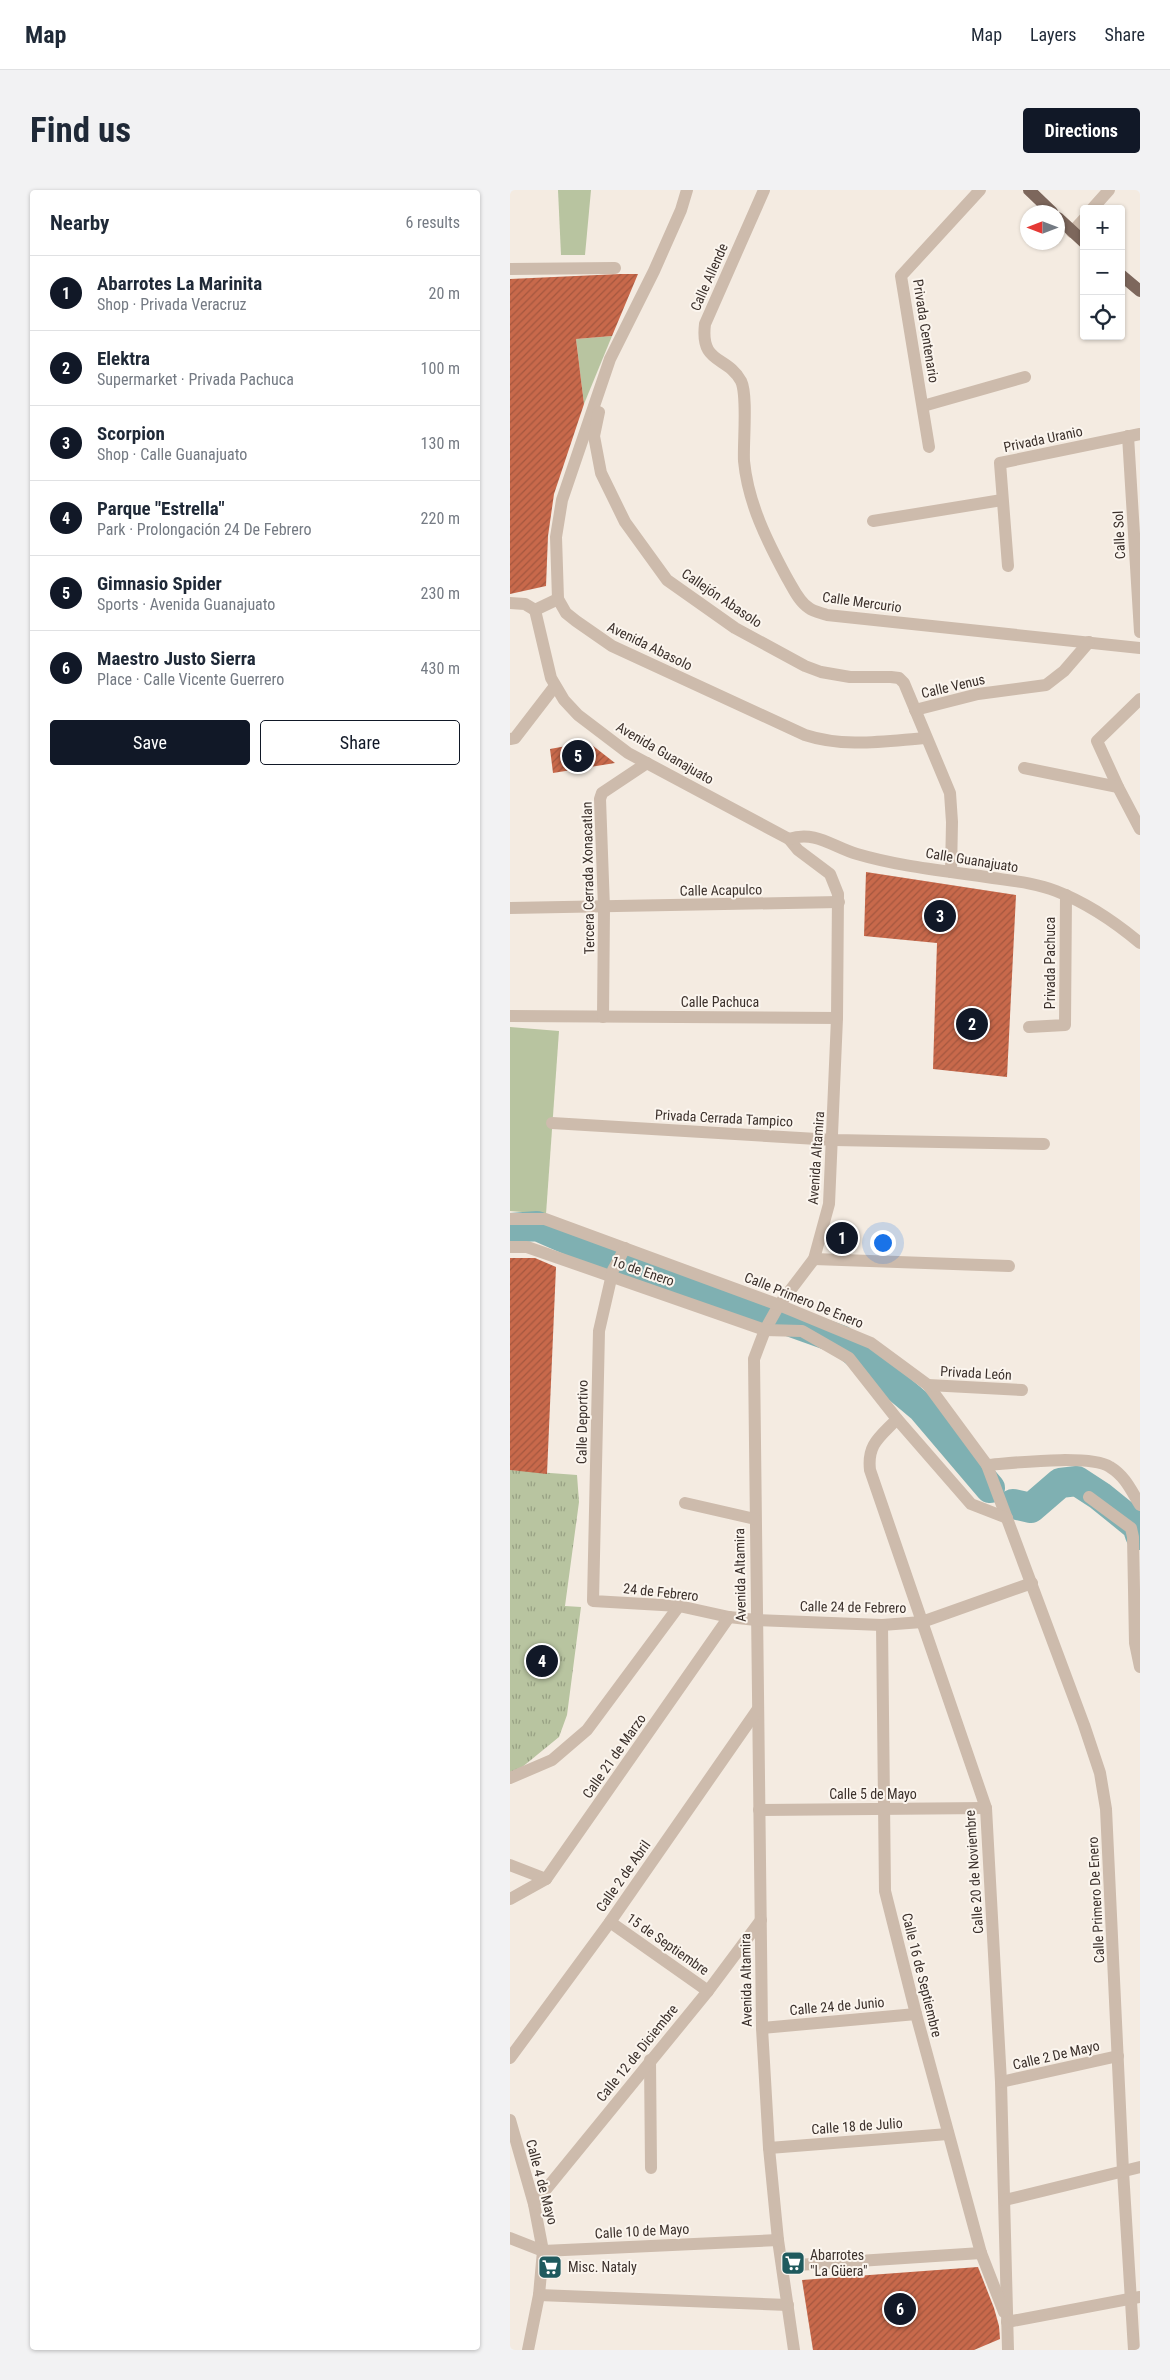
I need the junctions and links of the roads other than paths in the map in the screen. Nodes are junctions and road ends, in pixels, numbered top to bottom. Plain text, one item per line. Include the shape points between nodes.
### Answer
1 (687, 190) edge
2 (764, 190) edge
3 (980, 190) edge
4 (1029, 190) edge
5 (1109, 190) edge
6 (1045, 205) edge
7 (1096, 205) edge
8 (1080, 223) edge
9 (1065, 225) edge
10 (1072, 232) junction
11 (1080, 239) edge
12 (615, 268) dead end
13 (510, 269) edge
14 (1125, 278) edge
15 (1140, 291) edge
16 (610, 358) junction
17 (730, 368) joint
18 (1025, 377) dead end
19 (923, 406) junction
20 (1134, 435) edge
21 (929, 448) dead end
22 (1002, 500) junction
23 (873, 521) dead end
24 (1008, 566) dead end
25 (558, 600) junction
26 (510, 603) edge
27 (535, 610) junction
28 (1140, 632) edge
29 (1089, 642) junction
30 (1140, 648) edge
31 (555, 686) junction
32 (1140, 699) edge
33 (915, 710) junction
34 (926, 738) junction
35 (510, 739) edge
36 (647, 763) junction
37 (1024, 768) dead end
38 (1118, 787) junction
39 (1140, 829) edge
40 (789, 839) junction
41 (951, 872) junction
42 (1066, 895) junction
43 (839, 902) junction
44 (510, 908) edge
45 (604, 908) junction
46 (1140, 943) edge
47 (510, 1016) edge
48 (602, 1017) junction
49 (837, 1018) junction
50 (1029, 1027) dead end
51 (552, 1123) dead end
52 (834, 1140) junction
53 (1044, 1144) dead end
54 (510, 1220) edge
55 (510, 1247) edge
56 (623, 1250) junction
57 (814, 1258) junction
58 (1008, 1266) dead end
59 (612, 1273) junction
60 (779, 1305) junction
61 (765, 1330) junction
62 (928, 1385) junction
63 (1022, 1390) dead end
64 (897, 1419) junction
65 (987, 1464) junction
66 (1089, 1497) dead end
67 (685, 1503) dead end
68 (1140, 1505) edge
69 (1007, 1518) junction
70 (755, 1519) junction
71 (1032, 1583) junction
72 (593, 1602) joint
73 (678, 1606) junction
74 (729, 1617) junction
75 (756, 1620) junction
76 (922, 1622) junction
77 (882, 1624) junction
78 (1140, 1667) edge
79 (758, 1709) junction
80 (510, 1778) edge
81 (986, 1808) junction
82 (759, 1810) junction
83 (883, 1810) junction
84 (510, 1865) edge
85 (546, 1879) junction
86 (510, 1899) edge
87 (760, 1920) junction
88 (610, 1922) junction
89 (708, 1991) junction
90 (916, 2014) junction
91 (762, 2028) junction
92 (1118, 2056) junction
93 (510, 2058) edge
94 (650, 2060) junction
95 (1001, 2082) junction
96 (510, 2120) edge
97 (948, 2134) junction
98 (769, 2148) junction
99 (1140, 2167) edge
100 (651, 2168) dead end
101 (1123, 2171) junction
102 (1005, 2200) junction
103 (534, 2204) junction
104 (510, 2238) edge
105 (778, 2240) junction
106 (543, 2251) junction
107 (981, 2253) junction
108 (782, 2266) junction
109 (539, 2296) junction
110 (1136, 2297) edge
111 (788, 2305) junction
112 (1007, 2322) junction
113 (528, 2350) edge
114 (794, 2350) edge
115 (1008, 2350) edge
116 (1134, 2350) edge

1 - 16 street via 654,271
2 - 17 street, Calle Allende via 705,324 704,340 710,354
3 - 19 street, Privada Centenario via 901,276
4 - 6 main road
5 - 7 street
8 - 10 street
9 - 10 main road
10 - 11 main road
12 - 13 street
14 - 15 main road
16 - 25 street via 562,500 556,537
16 - 33 street, Callejón Abasolo via 594,436 601,473 625,522 667,580 735,628 813,670 850,677 899,678
17 - 29 street, Calle Mercurio via 742,382 744,461 749,490 764,536 797,595 809,608 827,615
18 - 19 street
19 - 21 street, Privada Centenario
20 - 22 street, Privada Uranio via 1000,464
20 - 28 street, Calle Sol
22 - 23 street
22 - 24 street, Privada Uranio
25 - 27 street
25 - 34 street, Avenida Abasolo via 566,613 612,646 805,735 849,744
26 - 27 street via 525,604
27 - 31 street, Avenida Guanajuato
29 - 30 street, Calle Mercurio
29 - 33 street, Calle Venus via 1064,671 1046,685 978,694
31 - 35 street via 515,738
31 - 36 street, Avenida Guanajuato via 570,707 592,727
32 - 38 street via 1097,740
33 - 34 street, Calle Venus
34 - 41 street, Calle Venus via 950,792
36 - 40 street, Avenida Guanajuato
36 - 45 street, Tercera Cerrada Xonacatlan via 602,793 600,799
37 - 38 street
38 - 39 street
40 - 41 street, Calle Guanajuato via 811,835 859,855
40 - 43 street, Avenida Altamira via 798,850 830,874 837,886
41 - 42 street, Calle Guanajuato via 1037,885
42 - 46 street, Calle Guanajuato via 1112,920
42 - 50 street, Privada Pachuca via 1065,1025
43 - 45 street, Calle Acapulco
43 - 49 street, Avenida Altamira
44 - 45 street, Calle Acapulco
45 - 48 street, Tercera Cerrada Xonacatlan
47 - 48 street, Calle Pachuca
48 - 49 street, Calle Pachuca
49 - 52 street, Avenida Altamira
51 - 52 street, Privada Cerrada Tampico
52 - 53 street, Privada Cerrada Tampico
52 - 57 street, Avenida Altamira via 830,1204
54 - 56 street, Calle Primero De Enero via 545,1220
55 - 59 street, 1o de Enero via 526,1247
56 - 59 street, Calle Deportivo
56 - 60 street, Calle Primero De Enero
57 - 58 street
57 - 60 street, Avenida Altamira
59 - 61 street, 1o de Enero
59 - 72 street, Calle Deportivo via 599,1331
60 - 61 street, Avenida Altamira
60 - 62 street, Calle Primero De Enero via 871,1343
61 - 64 street via 802,1331 849,1358
61 - 70 street, Avenida Altamira via 754,1359
62 - 63 street, Privada León
62 - 65 street, Calle Primero De Enero
64 - 69 street via 971,1504
64 - 76 street, Calle 20 de Noviembre via 873,1444 868,1456
65 - 68 street via 1087,1461 1108,1465 1124,1477
65 - 69 street, Calle Primero De Enero
66 - 78 street via 1131,1528 1135,1643
67 - 70 street
69 - 71 street, Calle Primero De Enero
70 - 75 street, Avenida Altamira
71 - 76 street, Calle 24 de Febrero
71 - 92 street, Calle Primero De Enero via 1084,1725 1101,1782 1109,1847
72 - 73 street, 24 de Febrero
73 - 74 street, 24 de Febrero
73 - 80 street via 587,1730 552,1760
74 - 75 street, 24 de Febrero
74 - 85 street, Calle 21 de Marzo
75 - 77 street, Calle 24 de Febrero
75 - 79 street, Avenida Altamira
76 - 77 street, Calle 24 de Febrero
76 - 81 street, Calle 20 de Noviembre
77 - 83 street, Calle 16 de Septiembre
79 - 82 street, Avenida Altamira
79 - 88 street, Calle 2 de Abril
81 - 83 street, Calle 5 de Mayo
81 - 95 street, Calle 20 de Noviembre
82 - 83 street, Calle 5 de Mayo
82 - 87 street, Avenida Altamira
83 - 90 street, Calle 16 de Septiembre via 885,1891
84 - 85 street
85 - 86 street, Calle 21 de Marzo
87 - 89 street, Calle 12 de Diciembre
87 - 91 street, Avenida Altamira
88 - 89 street, 15 de Septiembre
88 - 93 street, Calle 2 de Abril
89 - 94 street, Calle 12 de Diciembre
90 - 91 street, Calle 24 de Junio
90 - 97 street, Calle 16 de Septiembre
91 - 98 street, Avenida Altamira
92 - 95 street, Calle 2 De Mayo
92 - 101 street, Calle Primero De Enero
94 - 100 street
94 - 103 street, Calle 12 de Diciembre
95 - 102 street, Calle 20 de Noviembre
96 - 103 street, Calle 4 de Mayo
97 - 98 street, Calle 18 de Julio
97 - 107 street, Calle 16 de Septiembre
98 - 105 street, Avenida Altamira
99 - 101 street
101 - 102 street
101 - 110 street, Calle Primero De Enero
102 - 112 street, Calle 20 de Noviembre
103 - 106 street, Calle 4 de Mayo
104 - 106 street, Calle 10 de Mayo
105 - 106 street, Calle 10 de Mayo
105 - 108 street, Avenida Altamira
106 - 109 street, Calle 4 de Mayo
107 - 108 street
107 - 112 street, Calle 16 de Septiembre
108 - 111 street, Avenida Altamira
109 - 111 street
109 - 113 street, Calle 4 de Mayo
110 - 112 street
110 - 116 street
111 - 114 street, Avenida Altamira
112 - 115 street

